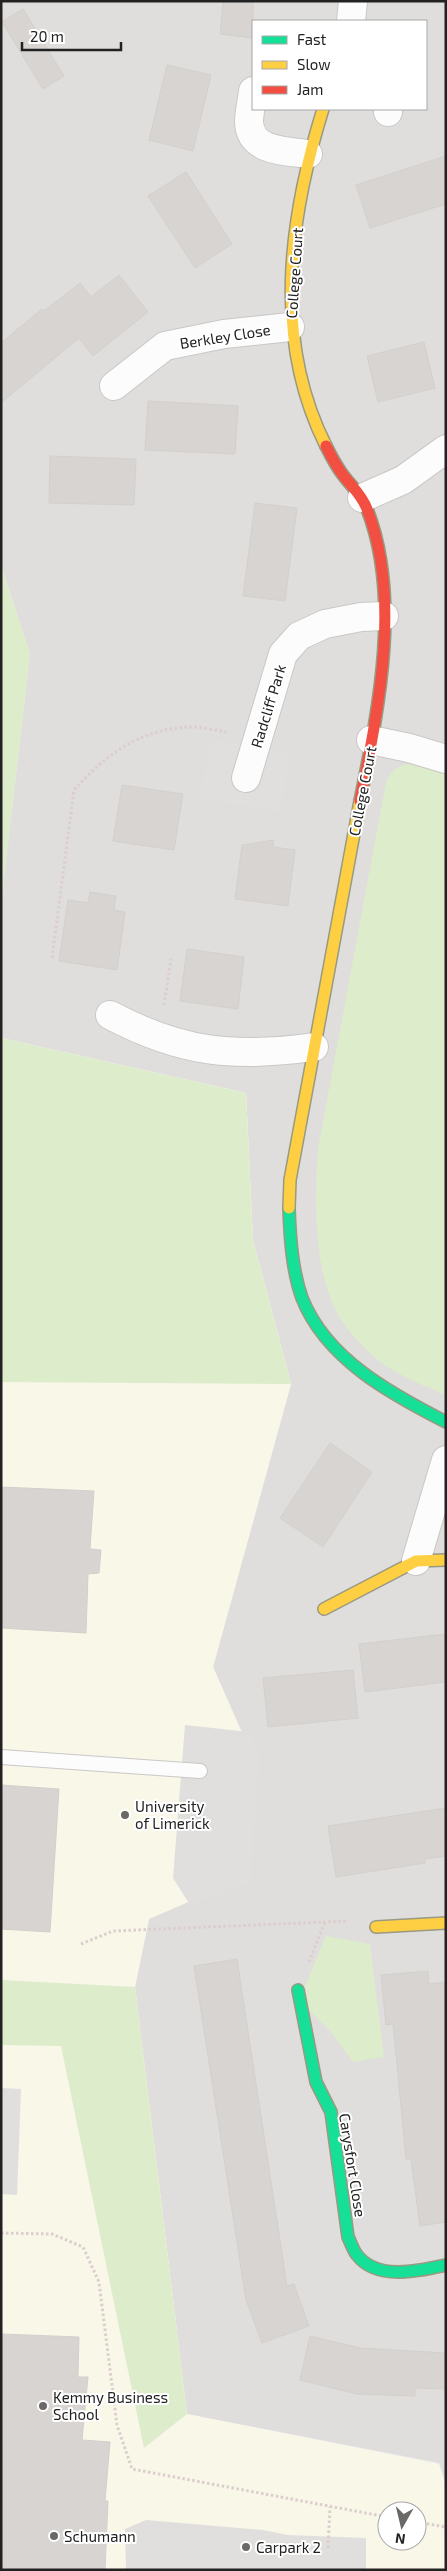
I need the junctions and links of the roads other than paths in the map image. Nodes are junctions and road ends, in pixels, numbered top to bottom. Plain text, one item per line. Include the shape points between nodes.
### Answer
1 (353, 1) edge
2 (351, 20) edge
3 (252, 99) edge
4 (323, 110) edge
5 (308, 154) junction
6 (290, 326) junction
7 (114, 386) dead end
8 (446, 449) edge
9 (362, 498) junction
10 (384, 616) junction
11 (371, 740) junction
12 (446, 759) edge
13 (246, 778) dead end
14 (110, 1015) dead end
15 (314, 1047) junction
16 (446, 1422) edge
17 (446, 1460) edge
18 (446, 1560) edge
19 (416, 1561) junction
20 (324, 1609) dead end
21 (1, 1757) edge
22 (200, 1770) dead end
23 (446, 1923) edge
24 (376, 1927) dead end
25 (298, 1990) road end
26 (446, 2265) edge

1 - 2 street
3 - 5 street via 249,123 253,138 268,149
4 - 5 street, College Court
5 - 6 street, College Court via 291,266
6 - 7 street, Berkley Close via 224,334 165,346
6 - 9 street, College Court via 300,380 317,427 340,470
8 - 9 street via 404,480
9 - 10 street, College Court via 374,534
10 - 11 street, College Court
10 - 13 street, Radcliff Park via 325,624 299,636 284,654
11 - 12 street
11 - 15 street, College Court
14 - 15 street via 146,1034 210,1051 281,1051
15 - 16 street, College Court via 290,1180 292,1243 302,1297 314,1320 358,1369 417,1408
17 - 19 street
18 - 19 street
19 - 20 street
21 - 22 lane
23 - 24 street
25 - 26 street, Carysfort Close via 316,2082 331,2112 348,2237 358,2255 370,2264 392,2272

